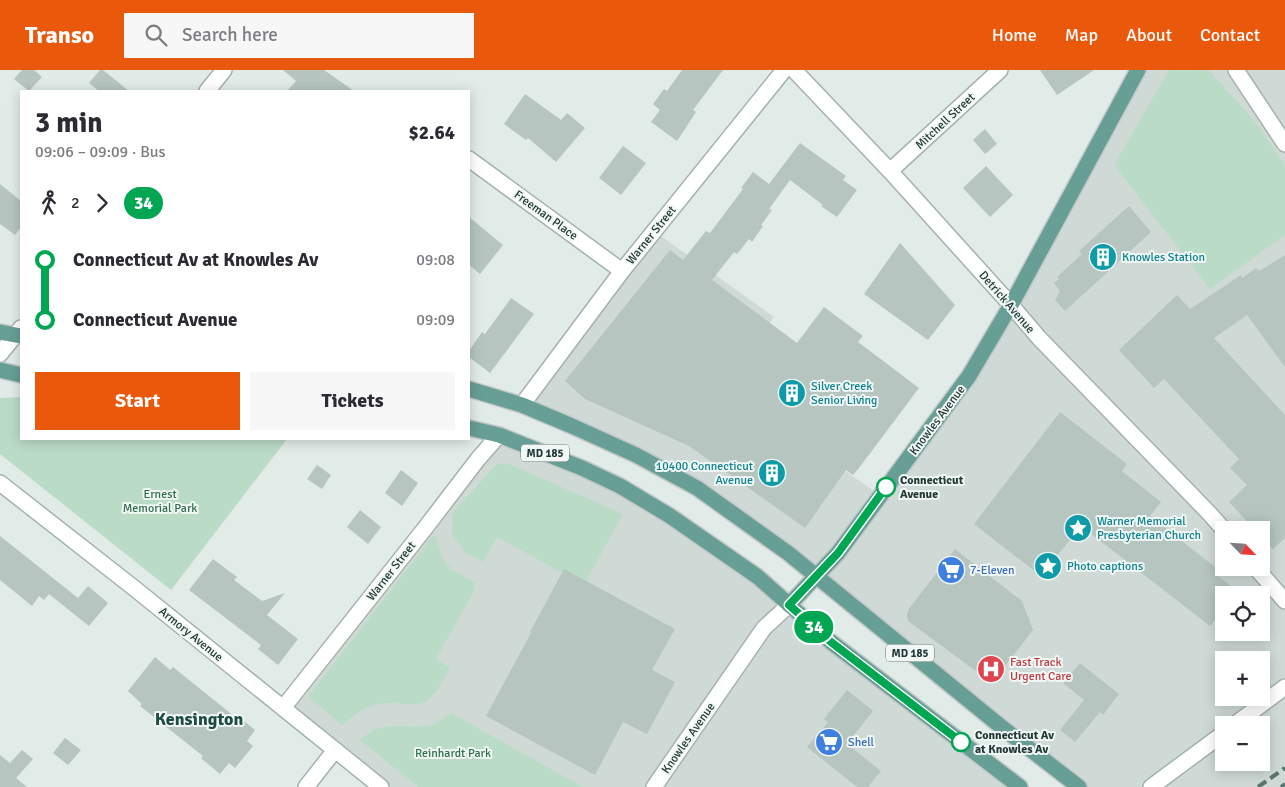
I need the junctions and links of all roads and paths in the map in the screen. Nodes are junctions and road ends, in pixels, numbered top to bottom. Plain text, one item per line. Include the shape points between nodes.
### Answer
1 (224, 70) edge
2 (784, 70) edge
3 (794, 70) edge
4 (1000, 70) edge
5 (1138, 70) edge
6 (1236, 70) edge
7 (208, 90) edge
8 (1285, 144) edge
9 (470, 160) edge
10 (890, 171) junction
11 (622, 270) junction
12 (1011, 305) junction
13 (14, 333) edge
14 (0, 354) edge
15 (0, 370) edge
16 (20, 375) edge
17 (470, 389) edge
18 (522, 405) junction
19 (470, 428) edge
20 (499, 435) junction
21 (0, 483) edge
22 (1216, 521) edge
23 (816, 576) junction
24 (1263, 576) edge
25 (1285, 601) edge
26 (789, 605) junction
27 (1285, 687) edge
28 (283, 708) junction
29 (1246, 716) edge
30 (1215, 740) edge
31 (335, 750) junction
32 (1015, 783) edge
33 (306, 787) edge
34 (380, 787) edge
35 (654, 787) edge
36 (1027, 787) edge
37 (1078, 787) edge
38 (1151, 787) edge

1 - 7 street
2 - 11 street, Warner Street
3 - 10 street, Detrick Avenue
4 - 10 street, Mitchell Street
5 - 12 main road, Knowles Avenue
6 - 8 street
9 - 11 street, Freeman Place
10 - 12 street, Detrick Avenue
11 - 18 street, Warner Street
12 - 22 street, Detrick Avenue
12 - 23 main road, Knowles Avenue via 970,376 838,553
13 - 14 street
15 - 16 main road
17 - 18 main road, MD 185
18 - 23 main road, MD 185 via 636,455 697,488
19 - 20 main road, MD 185
20 - 26 main road, MD 185 via 620,486 670,516 758,578
20 - 28 street, Warner Street
21 - 28 street, Armory Avenue
23 - 26 main road, Knowles Avenue
23 - 37 main road, MD 185
24 - 25 street
26 - 32 main road, MD 185 via 831,642
26 - 35 street, Knowles Avenue via 764,628
27 - 29 street
28 - 31 street, Armory Avenue
30 - 38 street
31 - 33 street
31 - 34 street, Armory Avenue
32 - 36 main road

